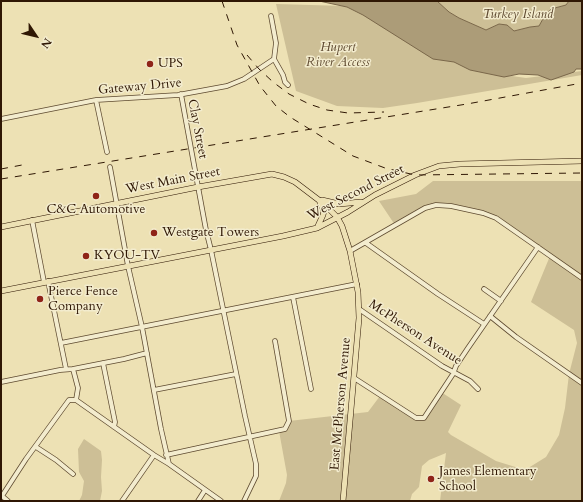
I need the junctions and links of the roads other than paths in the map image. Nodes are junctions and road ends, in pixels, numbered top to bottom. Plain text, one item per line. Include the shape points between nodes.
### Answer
1 (271, 16) dead end
2 (274, 59) junction
3 (288, 85) dead end
4 (181, 94) junction
5 (96, 100) junction
6 (1, 119) edge
7 (108, 152) dead end
8 (582, 162) edge
9 (110, 166) dead end
10 (198, 188) junction
11 (317, 198) junction
12 (362, 202) junction
13 (117, 203) junction
14 (337, 217) junction
15 (32, 220) junction
16 (1, 227) edge
17 (317, 228) junction
18 (366, 243) junction
19 (538, 247) junction
20 (211, 250) junction
21 (350, 251) junction
22 (128, 266) junction
23 (582, 278) edge
24 (46, 282) junction
25 (357, 284) junction
26 (484, 289) dead end
27 (1, 291) edge
28 (293, 297) junction
29 (501, 301) junction
30 (359, 309) junction
31 (223, 311) junction
32 (490, 316) junction
33 (484, 324) junction
34 (142, 327) junction
35 (275, 340) dead end
36 (61, 343) junction
37 (147, 353) junction
38 (103, 363) junction
39 (66, 369) junction
40 (73, 369) junction
41 (454, 371) junction
42 (236, 374) junction
43 (354, 378) junction
44 (1, 382) edge
45 (582, 383) edge
46 (478, 388) dead end
47 (311, 389) dead end
48 (154, 390) junction
49 (76, 400) junction
50 (114, 427) junction
51 (250, 437) junction
52 (36, 447) junction
53 (154, 455) junction
54 (166, 455) junction
55 (169, 464) junction
56 (73, 474) dead end
57 (205, 490) junction
58 (1, 496) edge
59 (8, 501) edge
60 (122, 501) edge
61 (198, 501) edge
62 (221, 501) edge
63 (244, 501) edge
64 (343, 501) edge

1 - 2 street via 276,44
2 - 3 street
2 - 4 street, Gateway Drive via 240,81
4 - 5 street, Gateway Drive
4 - 10 street, Clay Street
5 - 6 street, Gateway Drive
5 - 7 street
8 - 12 main road, West Second Street via 439,166 415,175
9 - 13 street
10 - 11 main road, West Main Street via 272,174 294,182
10 - 13 main road, West Main Street
10 - 20 street, Clay Street
11 - 12 main road via 339,204
11 - 14 main road, West Main Street
11 - 17 main road via 324,210
12 - 14 main road, West Second Street
13 - 15 main road, West Main Street
13 - 22 street
14 - 17 main road, West Second Street
14 - 21 main road, McPherson Avenue
15 - 16 main road, West Main Street
15 - 24 street
17 - 20 main road, West Second Street
18 - 19 street via 425,208 436,205 483,213 496,218
18 - 21 street
18 - 33 street
19 - 23 street
19 - 29 street
20 - 22 main road, West Second Street
20 - 31 street, Clay Street
21 - 25 main road, McPherson Avenue
22 - 24 main road, West Second Street
22 - 34 street
24 - 27 main road, West Second Street
24 - 36 street
25 - 28 street
25 - 30 main road, McPherson Avenue
26 - 29 street
28 - 31 street
28 - 47 street
29 - 32 street
30 - 41 street, McPherson Avenue via 442,366
30 - 43 main road, East McPherson Avenue
31 - 34 street
31 - 42 street, Clay Street
32 - 33 street
32 - 45 street
33 - 41 street
34 - 36 street
34 - 37 street
35 - 51 street via 289,421 285,429
36 - 39 street
37 - 38 street
37 - 48 street
38 - 40 street
38 - 50 street
39 - 40 street
39 - 44 street
40 - 49 street via 78,388
41 - 43 street via 424,418 420,419
41 - 46 street, McPherson Avenue
42 - 48 street
42 - 51 street, Clay Street
43 - 64 main road, East McPherson Avenue
48 - 54 street
49 - 50 street
49 - 52 street via 69,400
50 - 53 street
51 - 54 street
51 - 63 street, Clay Street via 256,476
52 - 56 street
52 - 58 street
53 - 55 street
53 - 60 street
54 - 55 street
55 - 57 street
57 - 61 street
57 - 62 street
58 - 59 street

